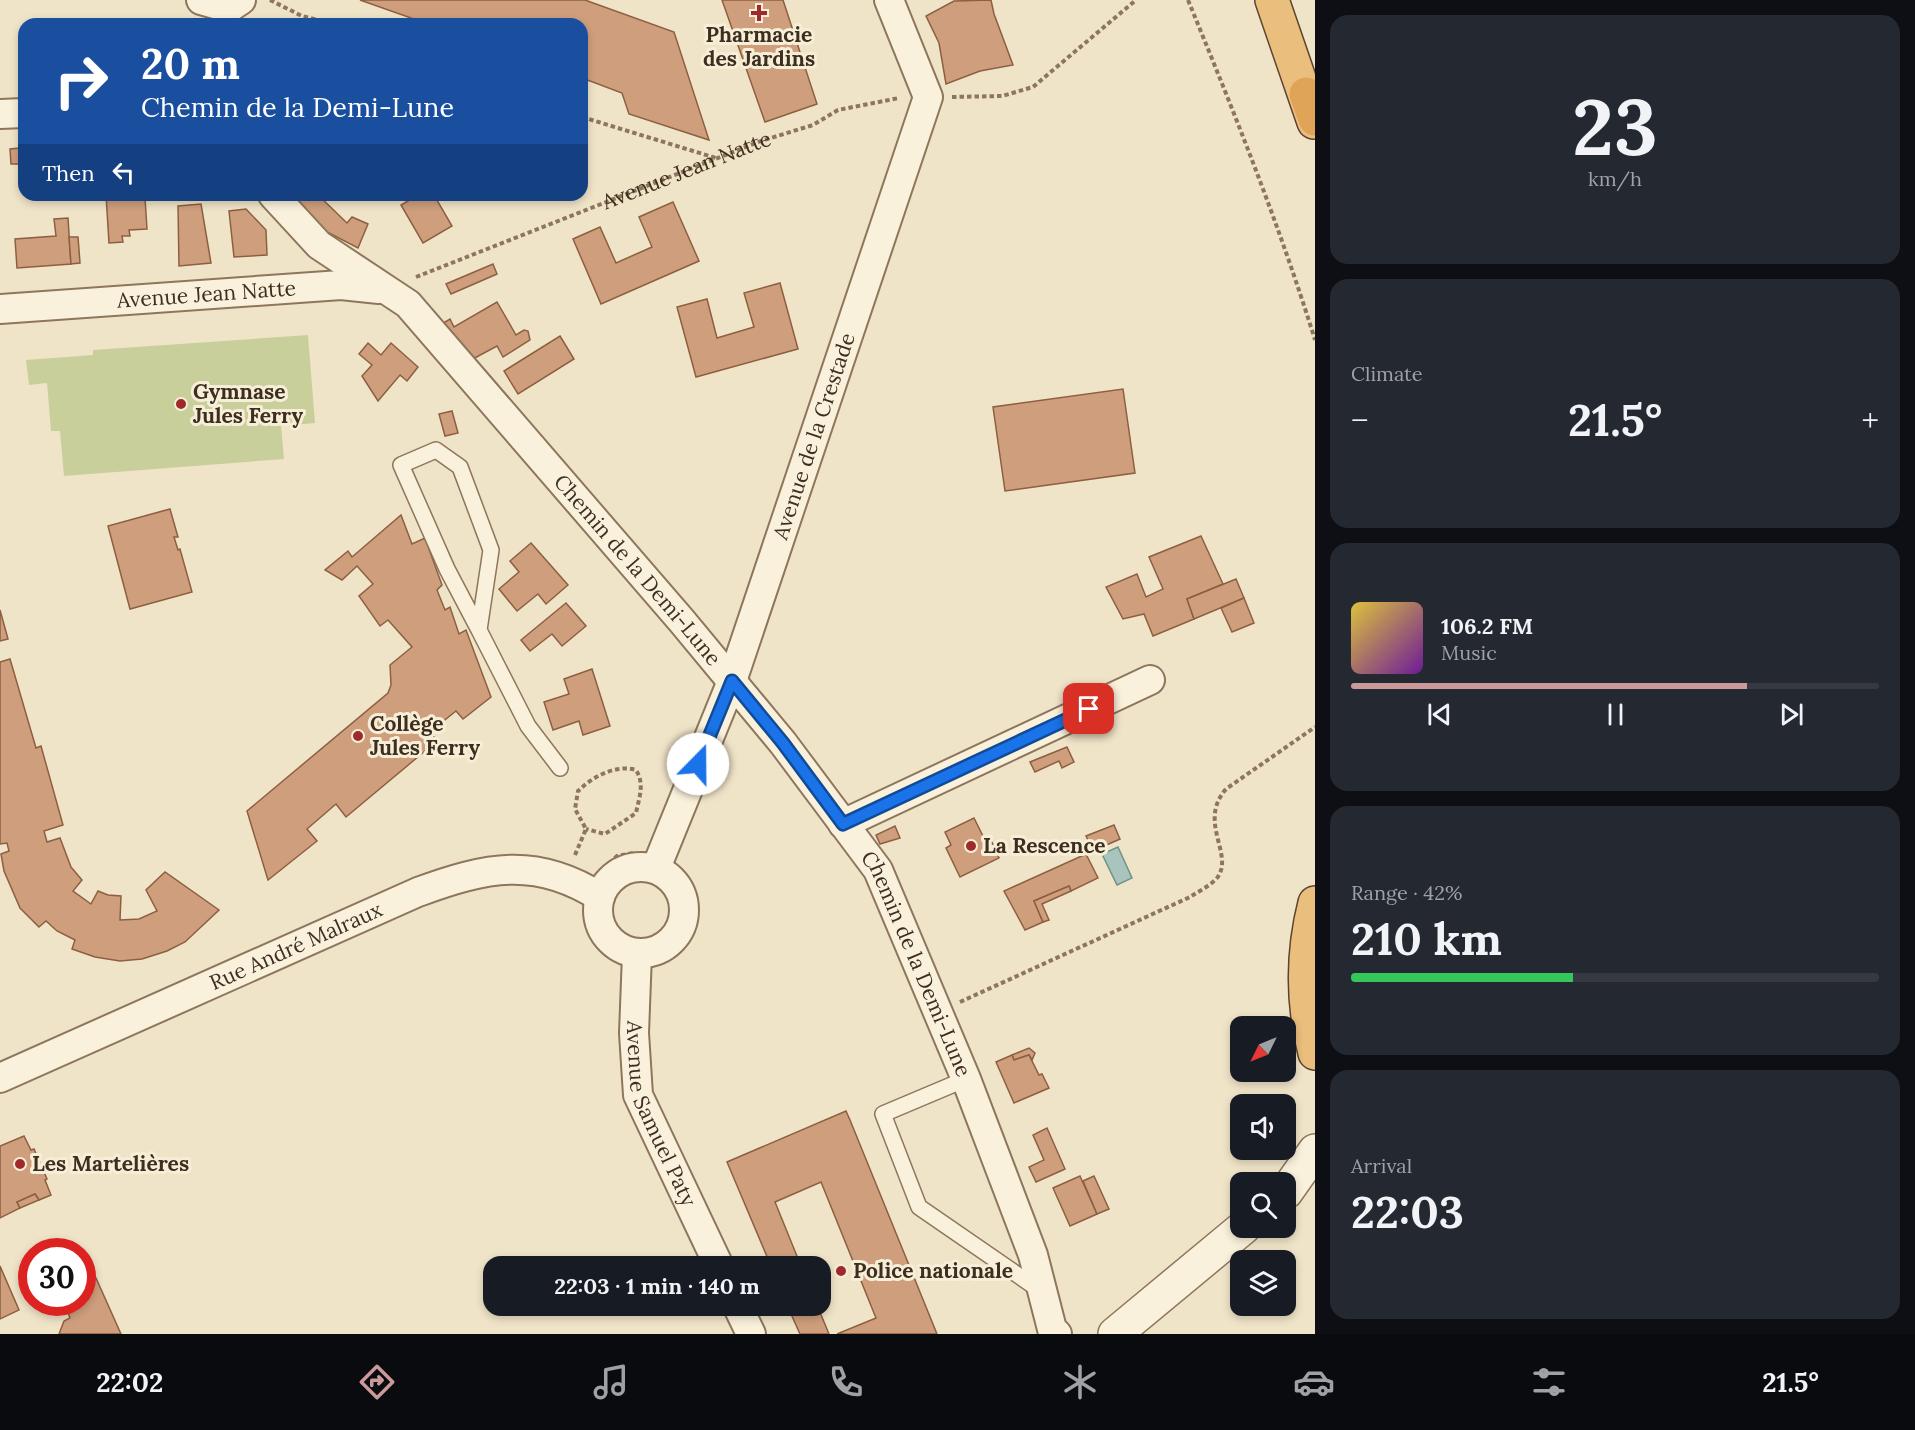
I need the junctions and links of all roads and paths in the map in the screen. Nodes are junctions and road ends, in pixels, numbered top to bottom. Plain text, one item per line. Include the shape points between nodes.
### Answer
1 (201, 0) edge
2 (242, 0) edge
3 (270, 0) edge
4 (889, 0) edge
5 (1137, 0) edge
6 (1188, 0) edge
7 (1272, 0) edge
8 (310, 18) edge
9 (927, 97) junction
10 (1312, 112) edge
11 (18, 113) edge
12 (0, 114) edge
13 (588, 119) edge
14 (717, 158) junction
15 (279, 201) edge
16 (384, 290) junction
17 (0, 309) edge
18 (1315, 340) edge
19 (479, 630) junction
20 (1150, 680) dead end
21 (732, 681) junction
22 (1315, 727) edge
23 (560, 768) dead end
24 (843, 824) junction
25 (586, 829) junction
26 (646, 860) junction
27 (565, 878) junction
28 (595, 894) junction
29 (1315, 903) edge
30 (637, 954) junction
31 (938, 1013) junction
32 (1315, 1053) edge
33 (0, 1078) edge
34 (966, 1079) junction
35 (1315, 1151) edge
36 (1296, 1179) edge
37 (1315, 1179) edge
38 (1296, 1188) edge
39 (1231, 1238) edge
40 (714, 1256) edge
41 (1043, 1293) junction
42 (742, 1316) edge
43 (751, 1334) edge
44 (1057, 1334) edge
45 (1115, 1334) edge

1 - 2 street via 229,8
3 - 8 path
4 - 9 street
5 - 9 path, Avenue Jean Natte via 1033,87 1002,96
6 - 18 path via 1296,278
7 - 10 highway
9 - 14 path, Avenue Jean Natte via 891,98 838,110 813,125
9 - 21 street, Avenue de la Crestade
11 - 12 street
13 - 14 path
14 - 16 path, Avenue Jean Natte
15 - 16 street, Chemin de la Demi-Lune via 319,245
16 - 17 street, Avenue Jean Natte via 340,285
16 - 21 street, Chemin de la Demi-Lune via 408,304
19 - 19 lane via 491,550 460,467 436,450 401,465
19 - 23 lane via 528,726
20 - 24 street
21 - 24 street, Chemin de la Demi-Lune
21 - 26 street, Avenue de la Crestade
22 - 31 path via 1226,789 1216,801 1215,826 1221,863 1218,876 1210,884 1190,897
24 - 31 street, Chemin de la Demi-Lune via 878,870
25 - 25 path via 575,809 578,791 601,774 636,770 641,789 636,813 605,834
25 - 27 path
26 - 28 street via 621,870
26 - 28 path via 617,856 599,875
26 - 30 street via 665,872 679,888 684,904 673,938 660,948
27 - 28 street, Rue André Malraux
27 - 33 street, Rue André Malraux via 527,869 466,874
28 - 30 street via 598,918 607,939
29 - 32 highway via 1305,973 1306,1019
30 - 40 street, Avenue Samuel Paty via 634,1022 639,1095
31 - 34 street, Chemin de la Demi-Lune
34 - 41 street, Chemin de la Demi-Lune via 1033,1255
34 - 41 lane via 883,1114 919,1207
35 - 36 street
37 - 38 street
39 - 45 street
41 - 44 street, Chemin de la Demi-Lune via 1052,1329
42 - 43 street

